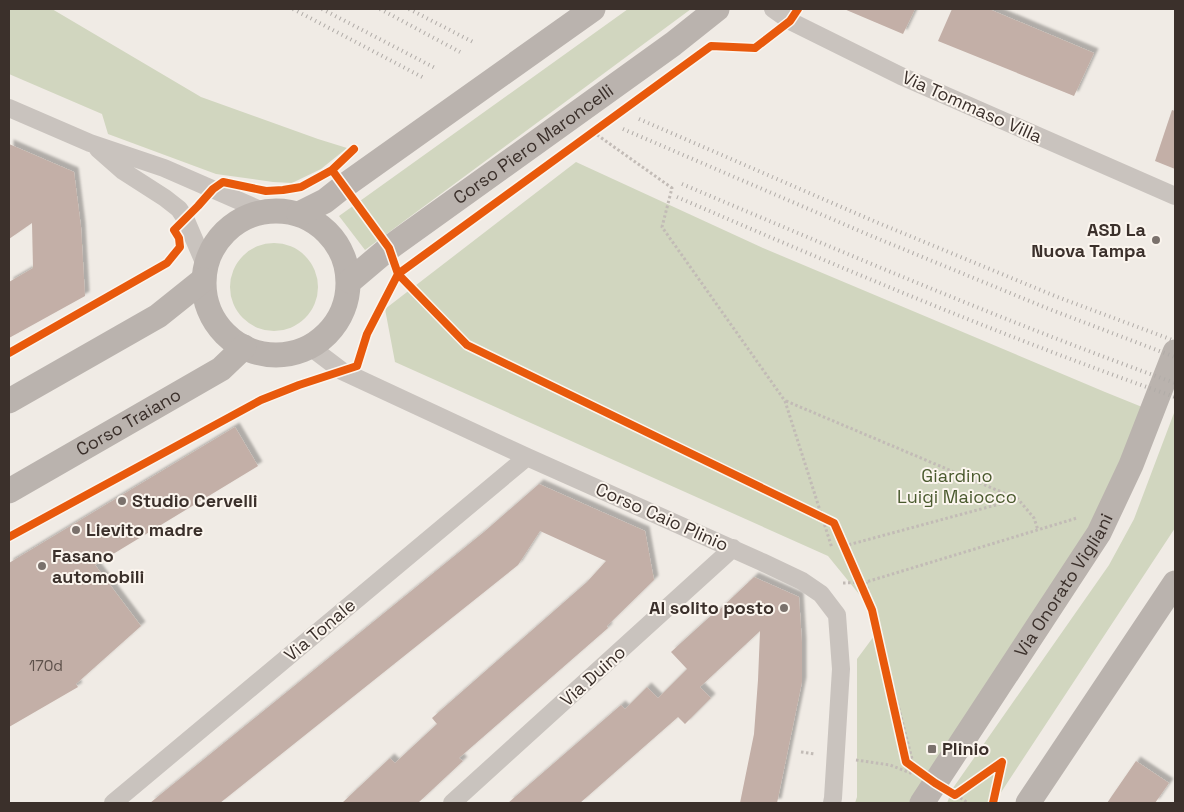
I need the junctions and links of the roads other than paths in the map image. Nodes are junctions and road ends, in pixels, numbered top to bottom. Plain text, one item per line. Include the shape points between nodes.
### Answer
1 (593, 9) edge
2 (717, 9) edge
3 (773, 9) edge
4 (9, 108) edge
5 (90, 143) junction
6 (1175, 196) edge
7 (265, 212) junction
8 (299, 214) junction
9 (205, 273) junction
10 (350, 281) junction
11 (309, 346) junction
12 (244, 347) junction
13 (1175, 352) edge
14 (9, 402) edge
15 (527, 457) junction
16 (9, 491) edge
17 (733, 548) junction
18 (1175, 583) edge
19 (113, 803) edge
20 (452, 803) edge
21 (832, 803) edge
22 (922, 803) edge
23 (1028, 803) edge

1 - 8 main road via 325,201
2 - 10 main road, Corso Piero Maroncelli via 390,248
3 - 6 street, Via Tommaso Villa via 790,21 901,76
4 - 5 street
5 - 7 street via 164,168
5 - 9 street via 123,171 179,209
7 - 8 main road
7 - 9 main road via 232,226 208,257
8 - 10 main road via 331,236 340,249
9 - 12 main road via 206,300 212,314
9 - 14 main road via 158,316
10 - 11 main road via 348,298 340,316 327,333
11 - 12 main road via 294,355 276,358
11 - 15 street, Corso Caio Plinio via 342,371
12 - 16 main road, Corso Traiano via 221,369
13 - 22 main road, Via Onorato Vigliani via 1131,465 1099,533 945,789
15 - 17 street, Corso Caio Plinio
15 - 19 street, Via Tonale
17 - 20 street, Via Duino
17 - 21 street, Corso Caio Plinio via 802,580 821,594 837,615 841,669
18 - 23 main road

